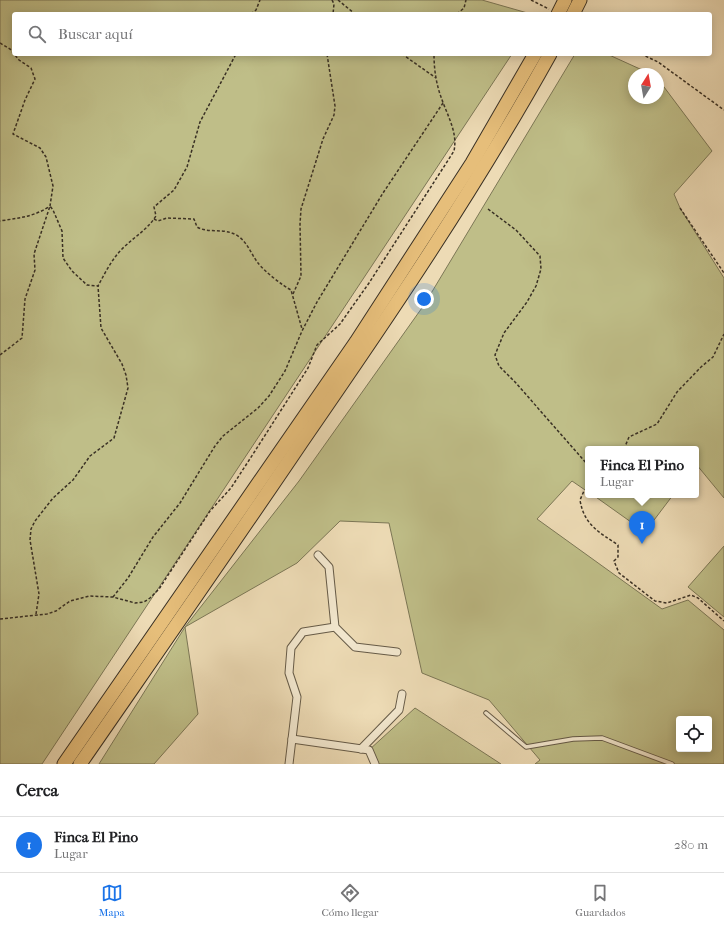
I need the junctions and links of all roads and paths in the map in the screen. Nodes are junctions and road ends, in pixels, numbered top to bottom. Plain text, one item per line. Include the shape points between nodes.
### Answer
1 (260, 0) edge
2 (332, 0) edge
3 (338, 0) edge
4 (466, 0) edge
5 (531, 0) edge
6 (565, 0) edge
7 (580, 0) edge
8 (253, 12) edge
9 (334, 12) edge
10 (353, 12) edge
11 (459, 12) edge
12 (554, 12) edge
13 (574, 12) edge
14 (0, 43) edge
15 (12, 51) edge
16 (16, 56) edge
17 (235, 56) edge
18 (327, 56) edge
19 (405, 56) edge
20 (434, 56) edge
21 (534, 56) edge
22 (549, 56) edge
23 (645, 56) edge
24 (436, 78) junction
25 (443, 103) junction
26 (724, 110) edge
27 (50, 206) junction
28 (680, 208) dead end
29 (488, 209) dead end
30 (154, 219) junction
31 (0, 221) edge
32 (724, 273) edge
33 (98, 286) junction
34 (293, 294) junction
35 (724, 334) edge
36 (298, 340) junction
37 (0, 354) edge
38 (625, 446) edge
39 (585, 462) edge
40 (585, 491) edge
41 (318, 556) dead end
42 (113, 597) junction
43 (36, 615) junction
44 (0, 619) edge
45 (724, 621) edge
46 (335, 628) junction
47 (397, 652) dead end
48 (402, 694) dead end
49 (486, 712) dead end
50 (292, 739) junction
51 (361, 749) junction
52 (64, 764) edge
53 (80, 764) edge
54 (289, 764) edge
55 (375, 764) edge
56 (672, 764) edge

1 - 8 path
2 - 9 path
3 - 10 path
4 - 11 path via 464,8
5 - 12 path
6 - 12 highway
7 - 13 highway
14 - 15 path
16 - 27 path via 31,68 35,79 13,134 40,148 46,157 53,186
17 - 30 path via 200,122 187,167 174,190 154,208
18 - 34 path via 335,106 334,115 323,139 301,209 301,276
19 - 24 path
20 - 24 path
21 - 52 highway via 468,169 356,342
22 - 53 highway via 492,156 406,290
23 - 26 path via 658,62
24 - 25 path
25 - 36 path via 383,193 317,302
25 - 42 path via 454,133 454,151 369,283 340,324 317,345 308,368 255,451 230,488 199,526 159,588 144,602 135,603
27 - 31 path via 25,217
27 - 33 path via 62,230 63,258 87,285
27 - 37 path via 34,254 35,270 25,299 22,338
28 - 32 path
29 - 39 path via 516,230 540,256 542,269 527,302 504,333 495,355 499,366
30 - 33 path via 151,225 122,249
30 - 34 path via 194,219 197,227 202,230 221,230 239,236 257,263 282,285 292,290
33 - 43 path via 101,328 122,364 128,388 114,438 90,456 73,480 53,498 35,520 31,529 30,540 39,594
34 - 36 path via 303,328
35 - 38 path via 713,357 700,367 678,392 657,424 629,437
36 - 42 path via 285,371 269,396 215,446 180,503 153,537
40 - 45 path via 580,500 584,514 590,525 618,545 618,557 614,561 619,573 655,601 667,603 691,595
41 - 46 street via 328,567
42 - 43 path via 89,596 70,601 56,611
43 - 44 path
46 - 47 street via 355,647
46 - 50 street via 303,632 291,648 289,673 297,697
48 - 51 street via 399,710
49 - 56 lane via 526,747 573,739 602,738
50 - 51 street
50 - 54 street
51 - 55 street via 369,750

